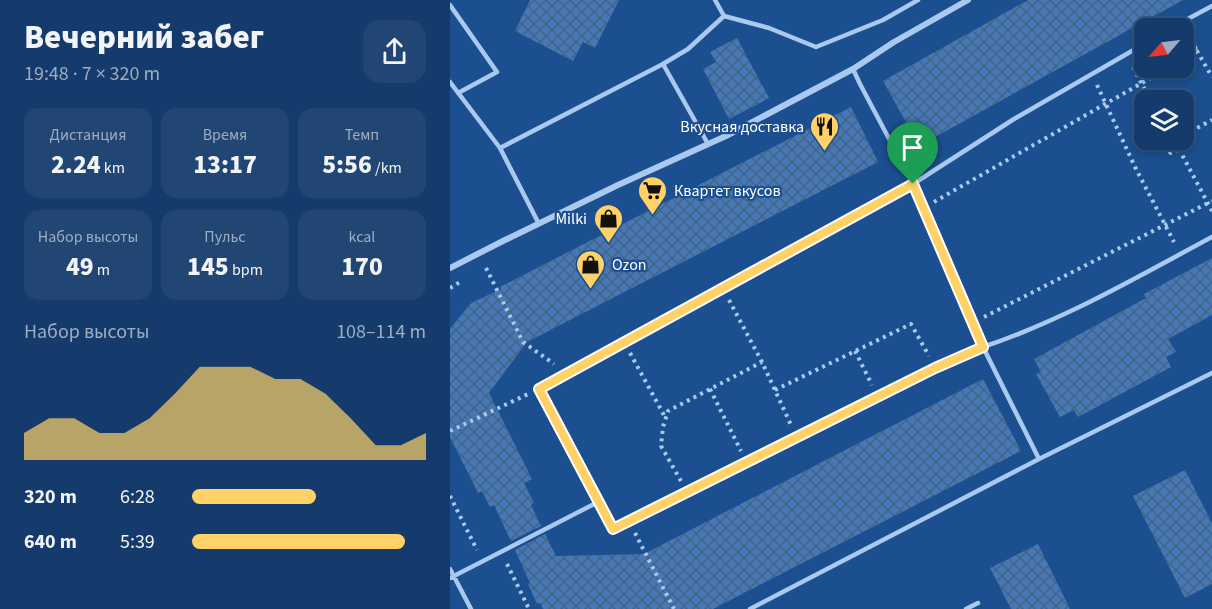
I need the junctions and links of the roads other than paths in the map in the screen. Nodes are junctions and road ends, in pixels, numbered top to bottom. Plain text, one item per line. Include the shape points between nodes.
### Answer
1 (715, 0) edge
2 (918, 0) edge
3 (968, 0) edge
4 (450, 5) edge
5 (1212, 6) edge
6 (724, 16) junction
7 (1190, 18) edge
8 (1134, 50) edge
9 (663, 64) junction
10 (854, 69) junction
11 (450, 82) edge
12 (458, 93) junction
13 (708, 144) junction
14 (500, 148) junction
15 (913, 184) junction
16 (539, 224) junction
17 (1212, 237) edge
18 (450, 268) edge
19 (983, 347) junction
20 (1212, 373) edge
21 (1029, 464) junction
22 (598, 502) junction
23 (450, 569) edge
24 (452, 577) edge
25 (978, 603) dead end
26 (471, 609) edge
27 (750, 609) edge
28 (966, 609) edge

1 - 6 lane
2 - 6 lane via 883,20 816,47
3 - 10 street
4 - 12 lane via 497,72
5 - 7 lane
6 - 9 lane via 688,49
8 - 15 lane via 1014,119
9 - 13 lane
9 - 14 lane
10 - 13 street
10 - 15 lane
11 - 12 lane
12 - 14 lane
13 - 16 street
14 - 16 lane
15 - 19 lane
15 - 22 lane via 539,389
16 - 18 street
17 - 19 lane via 1057,318
19 - 21 lane via 1039,459
19 - 22 lane via 613,529
20 - 21 lane
21 - 27 lane
22 - 24 lane
23 - 24 lane
24 - 26 lane
25 - 28 lane

